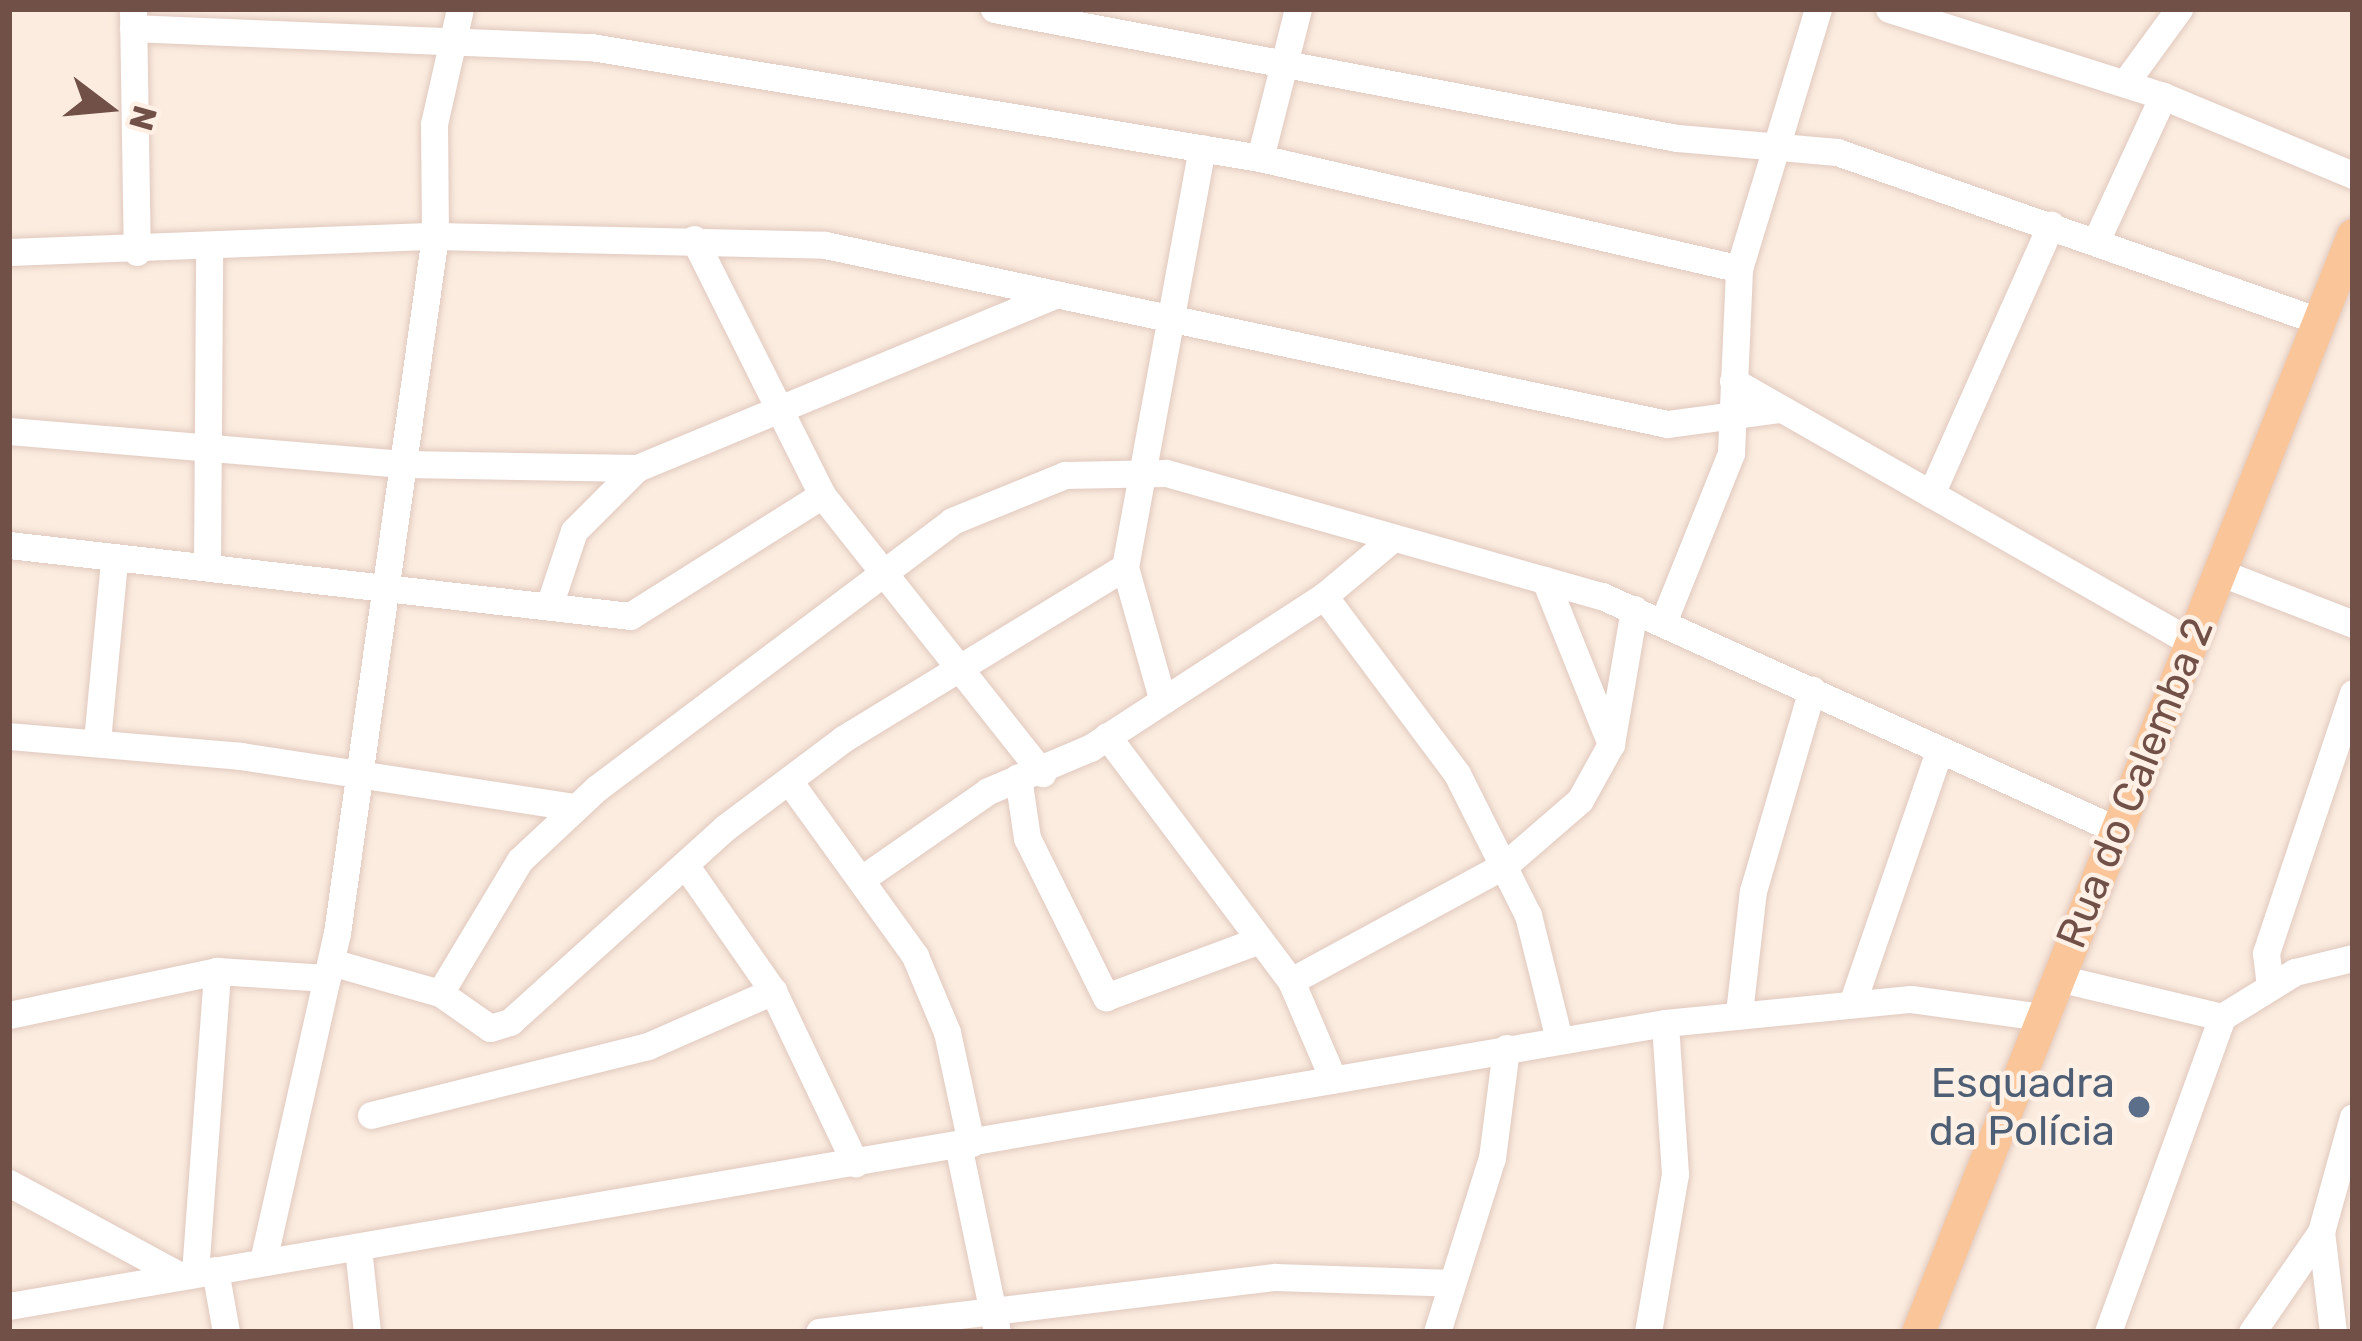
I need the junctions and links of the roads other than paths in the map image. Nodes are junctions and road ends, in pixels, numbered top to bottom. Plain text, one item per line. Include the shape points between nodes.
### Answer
1 (460, 9) edge
2 (994, 9) edge
3 (1298, 9) edge
4 (1818, 9) edge
5 (1889, 9) edge
6 (2179, 9) edge
7 (133, 19) edge
8 (455, 38) junction
9 (1282, 64) junction
10 (2125, 82) junction
11 (2163, 96) junction
12 (1772, 140) junction
13 (1202, 148) junction
14 (1260, 158) junction
15 (2353, 175) edge
16 (2051, 224) junction
17 (2353, 235) edge
18 (435, 236) junction
19 (694, 239) junction
20 (2096, 241) junction
21 (209, 248) junction
22 (9, 252) edge
23 (137, 252) junction
24 (1739, 268) junction
25 (1054, 295) junction
26 (1172, 321) junction
27 (2319, 322) junction
28 (1732, 381) junction
29 (772, 409) junction
30 (1780, 409) junction
31 (1733, 421) junction
32 (9, 430) edge
33 (207, 442) junction
34 (406, 464) junction
35 (637, 469) junction
36 (1142, 471) junction
37 (1930, 494) junction
38 (822, 495) junction
39 (1394, 538) junction
40 (9, 544) edge
41 (114, 561) junction
42 (207, 565) junction
43 (1125, 568) junction
44 (884, 569) junction
45 (2219, 572) junction
46 (1545, 580) junction
47 (384, 593) junction
48 (1324, 596) junction
49 (549, 606) junction
50 (1634, 608) junction
51 (1664, 620) junction
52 (2353, 624) edge
53 (2192, 642) junction
54 (965, 673) junction
55 (1812, 689) junction
56 (2353, 693) edge
57 (1162, 698) junction
58 (9, 736) edge
59 (1106, 736) junction
60 (98, 741) junction
61 (1611, 744) junction
62 (2343, 751) edge
63 (1938, 754) junction
64 (1030, 775) junction
65 (351, 777) junction
66 (789, 781) junction
67 (574, 807) junction
68 (2117, 830) junction
69 (1505, 865) junction
70 (686, 866) junction
71 (863, 878) junction
72 (1259, 940) junction
73 (2351, 961) edge
74 (329, 970) junction
75 (217, 971) junction
76 (2058, 978) junction
77 (1291, 982) junction
78 (2270, 986) junction
79 (773, 991) junction
80 (440, 993) junction
81 (1852, 1001) junction
82 (1739, 1013) junction
83 (9, 1015) edge
84 (2043, 1017) junction
85 (2222, 1017) junction
86 (1666, 1023) junction
87 (1558, 1039) junction
88 (1506, 1048) junction
89 (1333, 1078) junction
90 (370, 1115) dead end
91 (2353, 1117) edge
92 (965, 1144) junction
93 (2345, 1162) edge
94 (855, 1163) junction
95 (9, 1183) edge
96 (2321, 1232) junction
97 (358, 1248) junction
98 (263, 1261) junction
99 (196, 1273) junction
100 (1452, 1283) junction
101 (9, 1306) edge
102 (995, 1319) edge
103 (2339, 1327) edge
104 (226, 1332) edge
105 (367, 1332) edge
106 (819, 1332) edge
107 (1437, 1332) edge
108 (1648, 1332) edge
109 (1918, 1332) edge
110 (2108, 1332) edge
111 (2252, 1332) edge

1 - 8 street
2 - 9 street
3 - 9 street
4 - 12 street
5 - 10 street
6 - 10 street
7 - 8 street
7 - 23 street
8 - 13 street via 591,47
8 - 18 street via 434,124
9 - 12 street via 1677,138
9 - 14 street
10 - 11 street
11 - 15 street
11 - 20 street
12 - 16 street
12 - 24 street
13 - 14 street
13 - 26 street
14 - 24 street
16 - 20 street
16 - 37 street
17 - 27 main road, Rua do Calemba 2
18 - 19 street
18 - 21 street
18 - 34 street
19 - 25 street via 824,245
19 - 29 street
20 - 27 street
21 - 23 street
21 - 33 street
22 - 23 street
24 - 28 street
25 - 26 street
25 - 29 street
26 - 31 street via 1667,424
26 - 36 street
27 - 45 main road, Rua do Calemba 2
28 - 30 street
28 - 31 street
29 - 35 street
29 - 38 street
30 - 31 street
30 - 37 street
31 - 51 street via 1718,496
32 - 33 street
33 - 34 street
33 - 42 street
34 - 35 street
34 - 47 street
35 - 49 street via 574,531
36 - 39 street
36 - 43 street
36 - 44 street via 1017,488
37 - 53 street
38 - 44 street
38 - 49 street via 638,615
39 - 46 street
39 - 48 street
40 - 41 street
41 - 42 street
41 - 60 street
42 - 47 street
43 - 54 street
43 - 57 street
44 - 54 street
44 - 67 street
45 - 52 street
45 - 53 main road, Rua do Calemba 2
46 - 50 street
46 - 61 street
47 - 49 street
47 - 65 street
48 - 57 street
48 - 69 street via 1428,727
50 - 51 street
50 - 61 street
51 - 55 street
53 - 68 main road, Rua do Calemba 2
54 - 64 street
54 - 66 street
55 - 63 street
55 - 82 street via 1753,891
56 - 62 street
57 - 59 street
58 - 60 street
59 - 64 street
59 - 72 street
60 - 65 street
61 - 69 street via 1580,800
62 - 78 street via 2266,953
63 - 68 street
63 - 81 street
64 - 71 street
64 - 72 street via 1027,838 1108,999
65 - 67 street
65 - 74 street
66 - 70 street
66 - 71 street
67 - 80 street via 480,915
68 - 76 main road, Rua do Calemba 2
69 - 77 street
69 - 87 street via 1543,959
70 - 79 street
70 - 80 street via 510,1022 487,1027
71 - 92 street via 932,991
72 - 77 street
73 - 78 street
74 - 75 street
74 - 80 street
74 - 98 street
75 - 83 street
75 - 99 street
76 - 84 main road, Rua do Calemba 2
76 - 85 street
77 - 89 street
78 - 85 street
79 - 90 street via 626,1053
79 - 94 street
81 - 82 street
81 - 84 street
82 - 86 street
84 - 109 main road, Rua do Calemba 2
85 - 110 street
86 - 87 street
86 - 108 street via 1675,1174
87 - 88 street
88 - 89 street
88 - 100 street via 1492,1158
89 - 92 street
91 - 93 street
92 - 94 street
92 - 102 street
93 - 96 street
94 - 97 street
95 - 99 street
96 - 103 street
96 - 111 street
97 - 98 street
97 - 105 street
98 - 99 street
99 - 101 street
99 - 104 street
100 - 102 street via 1275,1277
100 - 107 street
102 - 106 street

